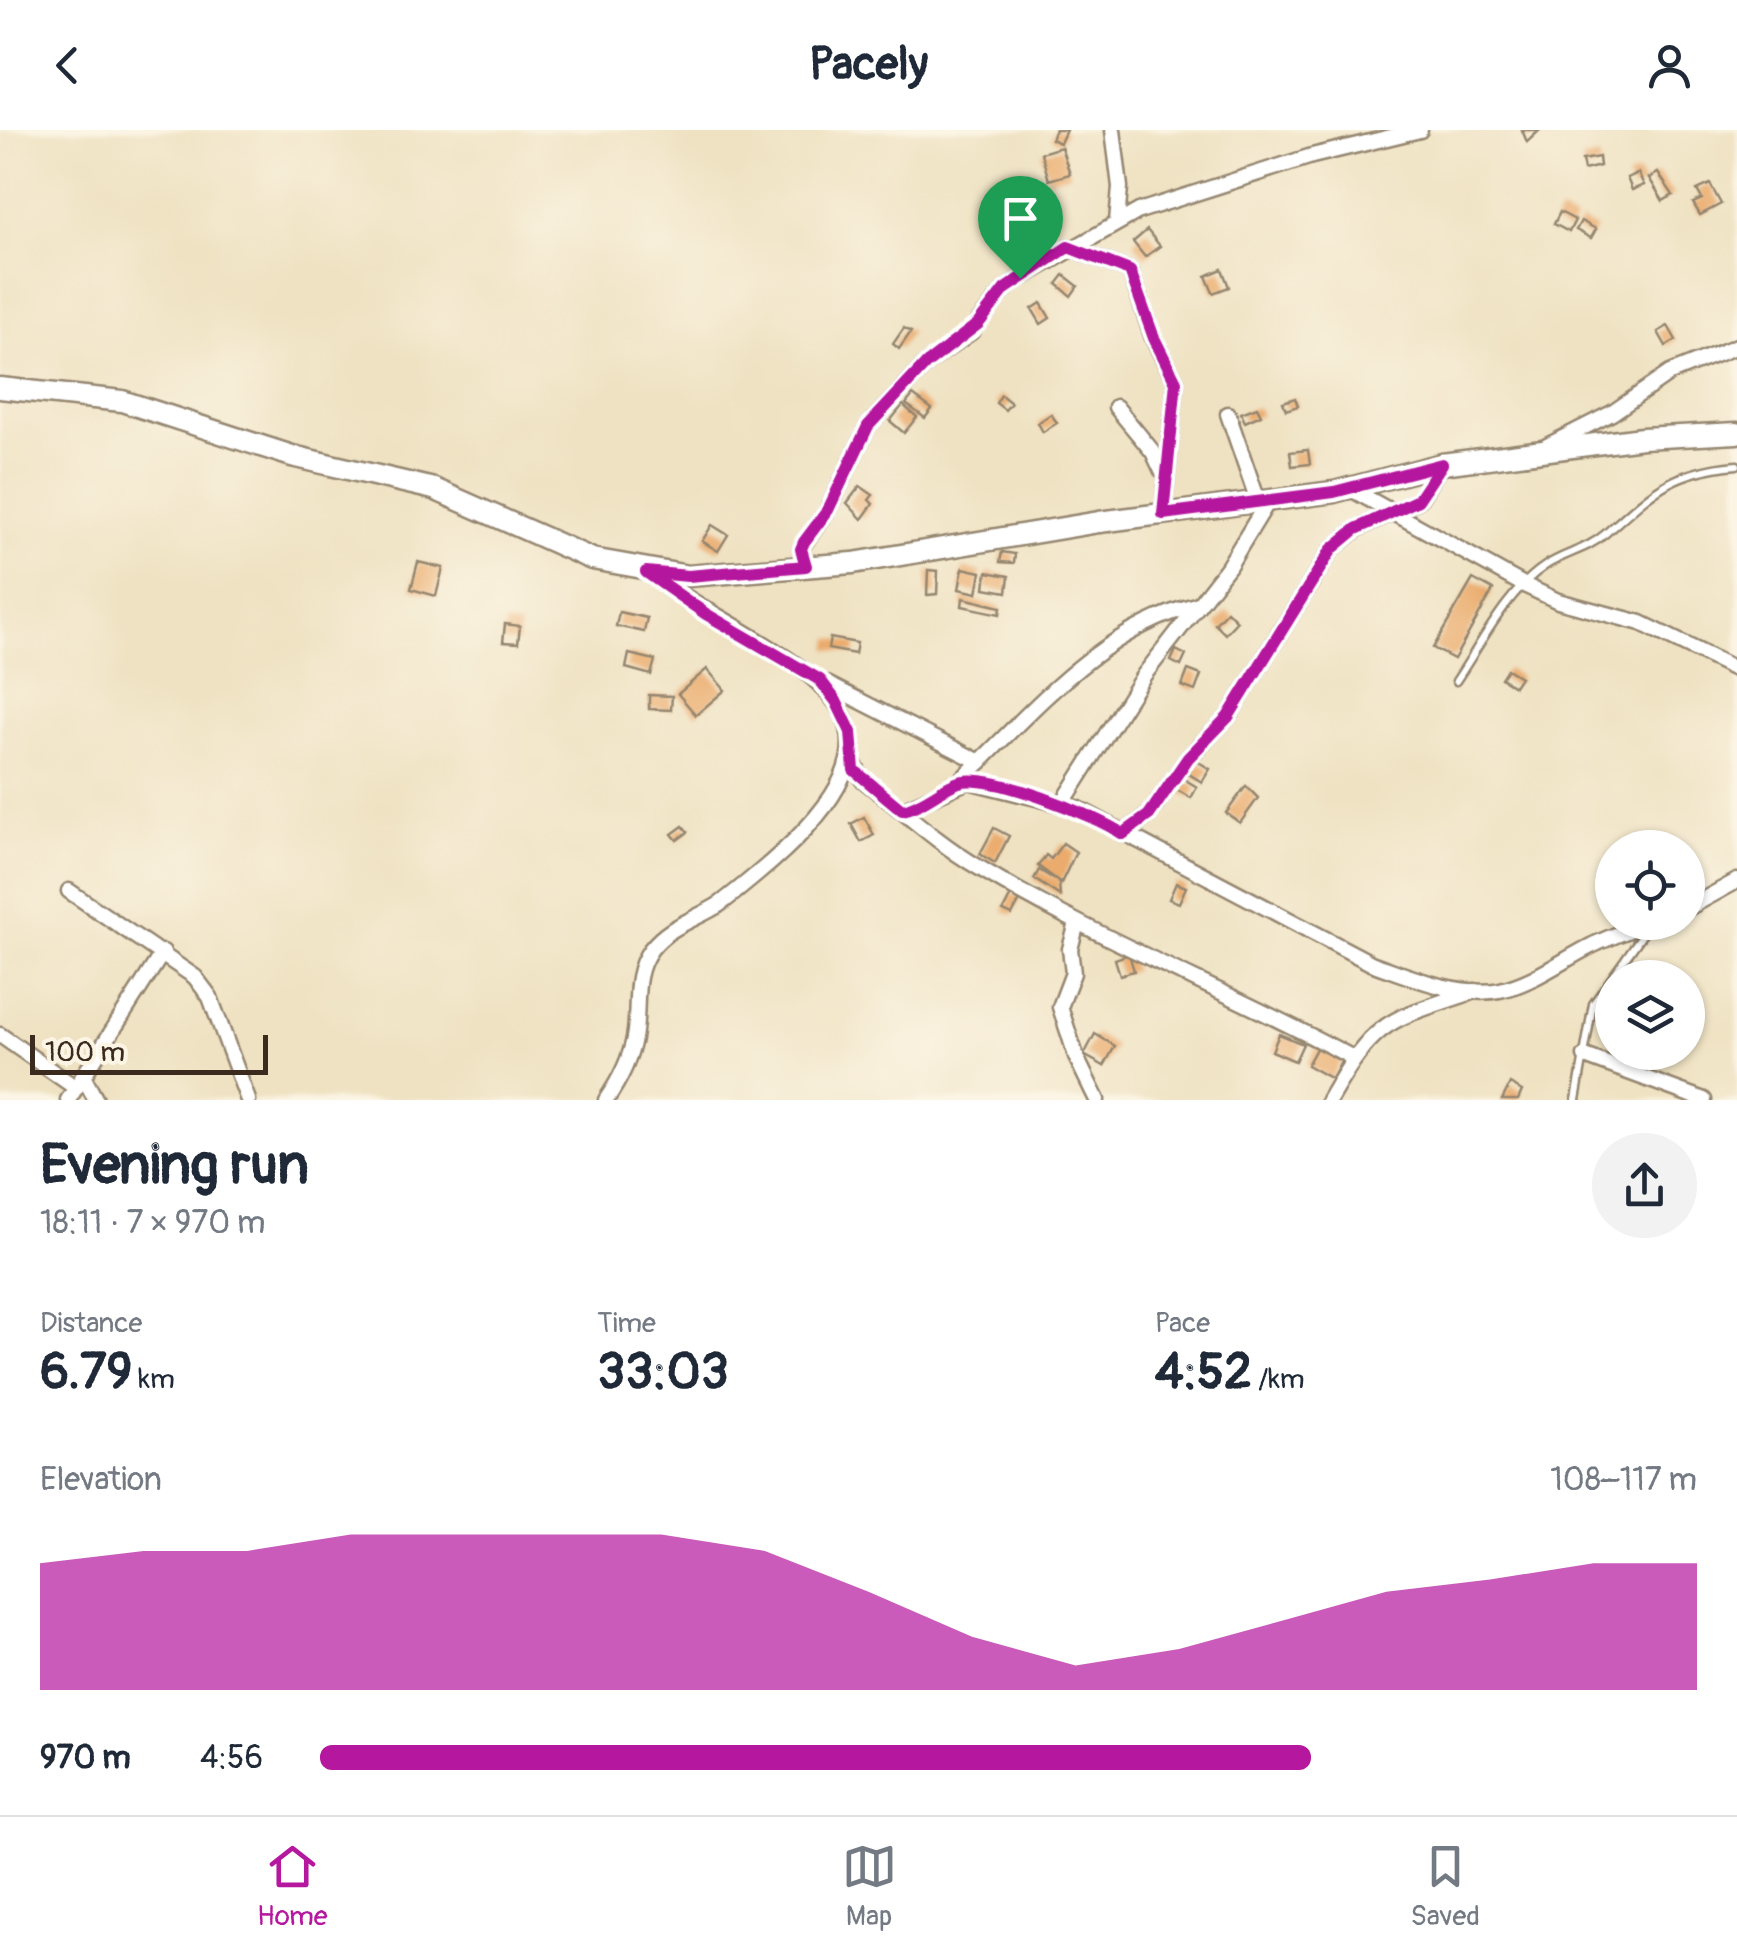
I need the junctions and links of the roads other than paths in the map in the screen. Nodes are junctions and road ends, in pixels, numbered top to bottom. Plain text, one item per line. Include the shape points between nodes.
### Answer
1 (1113, 130) edge
2 (1420, 130) edge
3 (1117, 222) junction
4 (1068, 247) junction
5 (1737, 346) edge
6 (0, 388) edge
7 (1116, 408) dead end
8 (1228, 414) dead end
9 (1737, 432) edge
10 (1538, 451) junction
11 (1442, 464) junction
12 (1737, 465) edge
13 (1163, 476) junction
14 (1349, 488) junction
15 (1263, 503) junction
16 (1389, 513) junction
17 (1163, 514) junction
18 (806, 566) junction
19 (646, 572) junction
20 (1524, 585) junction
21 (1199, 604) junction
22 (1737, 670) edge
23 (820, 680) junction
24 (1456, 681) dead end
25 (851, 758) junction
26 (980, 762) junction
27 (958, 782) junction
28 (1062, 804) junction
29 (902, 810) junction
30 (1123, 834) junction
31 (1737, 881) edge
32 (69, 891) dead end
33 (1705, 899) edge
34 (1077, 923) junction
35 (1606, 940) edge
36 (1637, 940) edge
37 (162, 952) junction
38 (1475, 991) junction
39 (0, 1035) edge
40 (1584, 1056) junction
41 (1353, 1058) junction
42 (76, 1088) edge
43 (96, 1100) edge
44 (248, 1100) edge
45 (606, 1100) edge
46 (1097, 1100) edge
47 (1330, 1100) edge
48 (1576, 1100) edge
49 (1704, 1100) edge

1 - 3 street
2 - 3 street via 1312,156
3 - 4 street
4 - 13 street via 1120,265 1136,281 1176,382
4 - 18 street via 1005,289 978,324 926,364 868,426 828,510 804,542
5 - 10 street via 1670,372 1612,414
6 - 19 street via 122,401 292,456 434,489 540,540
7 - 13 street via 1153,452
8 - 15 street
9 - 10 street
10 - 11 street
11 - 14 street
11 - 16 street via 1418,500
12 - 20 lane via 1692,473 1643,497 1606,534 1545,566
13 - 17 street
14 - 15 street
14 - 16 street
15 - 17 street
15 - 21 street
16 - 20 street
16 - 30 street via 1332,549 1228,717 1188,758 1149,815
17 - 18 street
18 - 19 street via 688,576
19 - 23 street
20 - 22 street via 1641,623
20 - 24 lane
21 - 26 street via 1169,611 1092,654
21 - 28 street via 1144,675
23 - 25 street via 851,732
23 - 26 street
25 - 29 street via 858,774
25 - 45 street via 813,820 783,851 651,949 640,968 634,1039
26 - 27 street
27 - 28 street
27 - 29 street
28 - 30 street
29 - 34 street via 976,866
30 - 38 street via 1371,963
31 - 33 street
32 - 37 street
34 - 41 street
34 - 46 street via 1070,948 1073,974 1060,1007
35 - 38 street via 1538,976
36 - 40 lane via 1593,1004
37 - 42 street
37 - 44 street via 210,997
38 - 41 street via 1386,1023
39 - 42 street
40 - 48 lane
40 - 49 street
41 - 47 street
42 - 43 street

